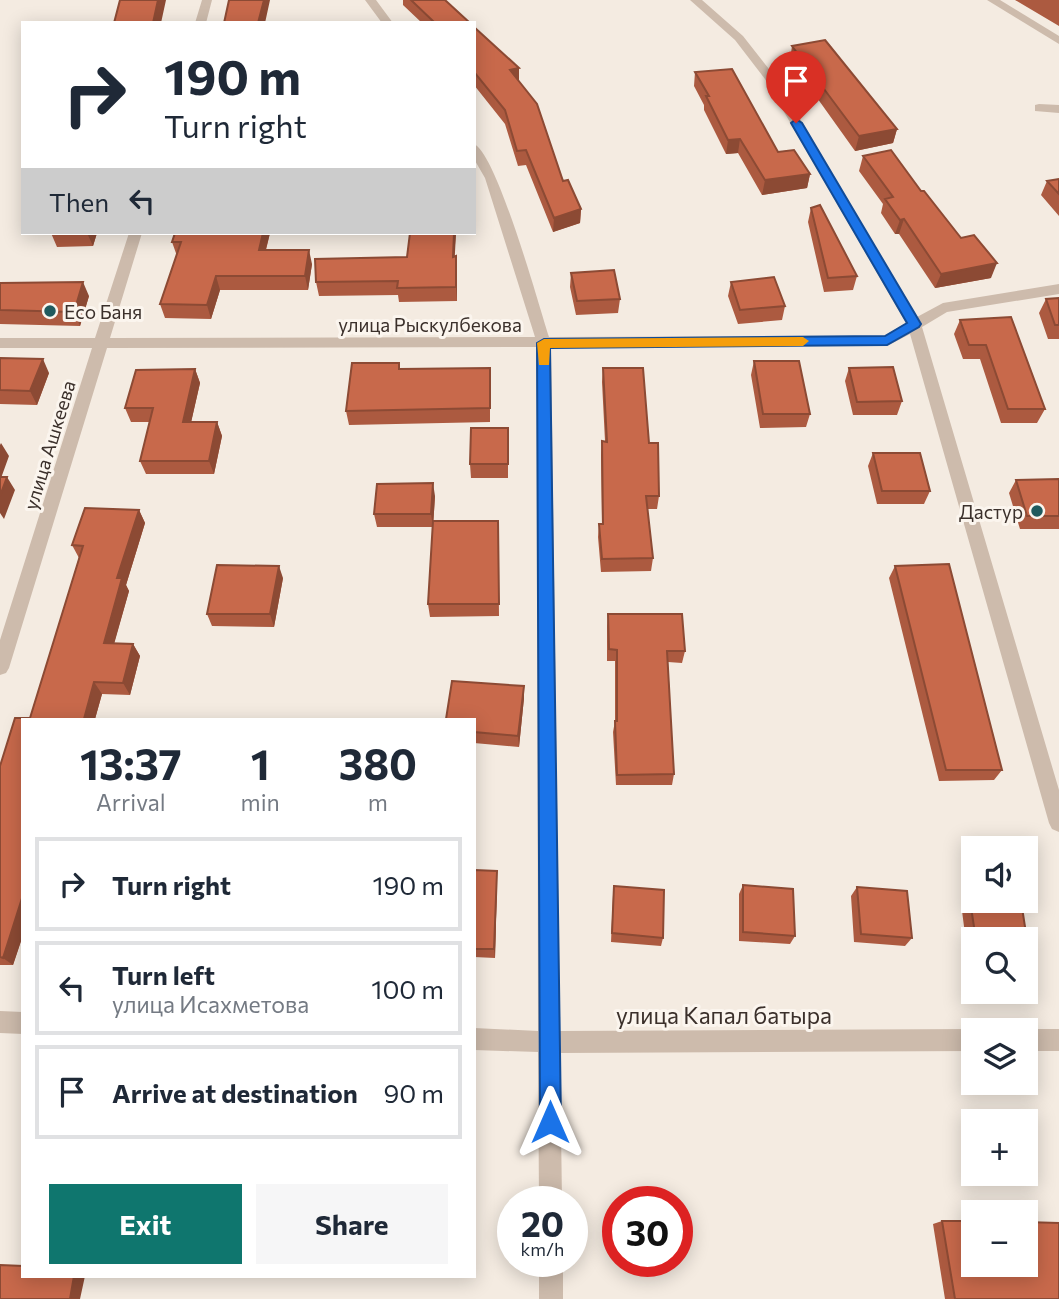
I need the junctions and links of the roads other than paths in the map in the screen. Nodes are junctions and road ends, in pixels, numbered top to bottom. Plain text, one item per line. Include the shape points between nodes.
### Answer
1 (207, 0) edge
2 (370, 0) edge
3 (695, 0) edge
4 (992, 0) edge
5 (201, 21) edge
6 (386, 21) edge
7 (1059, 41) edge
8 (1039, 108) dead end
9 (1059, 108) edge
10 (476, 152) edge
11 (134, 235) edge
12 (1059, 289) edge
13 (914, 324) junction
14 (0, 343) edge
15 (100, 343) junction
16 (544, 343) junction
17 (0, 668) edge
18 (1059, 823) edge
19 (0, 1022) edge
20 (21, 1023) edge
21 (476, 1039) edge
22 (961, 1040) edge
23 (1038, 1040) edge
24 (1059, 1040) edge
25 (550, 1042) junction
26 (551, 1186) edge
27 (551, 1277) edge
28 (551, 1299) edge

1 - 5 street
2 - 6 street
3 - 13 street via 739,38 770,78
4 - 7 street
8 - 9 street
10 - 16 street via 491,178
11 - 15 street, улица Ашкеева
12 - 13 street, улица Рыскулбекова via 943,308
13 - 16 street, улица Рыскулбекова via 887,341
13 - 18 street
14 - 15 street, улица Рыскулбекова
15 - 16 street, улица Рыскулбекова
15 - 17 street, улица Ашкеева
16 - 25 street
19 - 20 street
21 - 25 street, улица Капал батыра
22 - 25 street, улица Капал батыра
23 - 24 street
25 - 26 street
27 - 28 street

